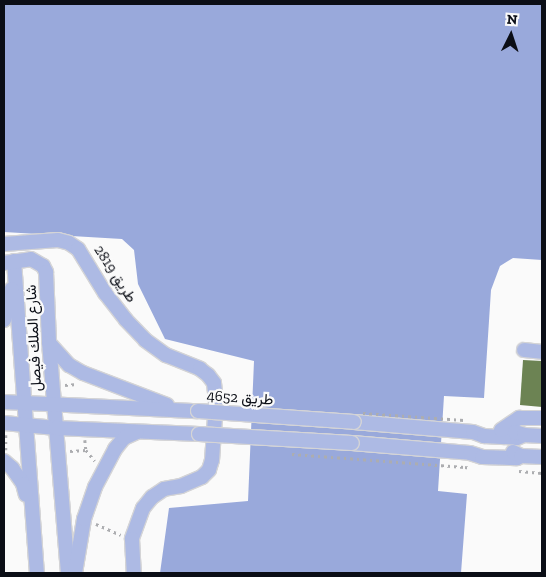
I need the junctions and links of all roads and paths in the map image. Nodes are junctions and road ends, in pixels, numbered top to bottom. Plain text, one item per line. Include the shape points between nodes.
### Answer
1 (4, 244) edge
2 (9, 262) edge
3 (15, 276) junction
4 (4, 320) edge
5 (49, 342) junction
6 (524, 350) dead end
7 (542, 352) edge
8 (4, 402) edge
9 (24, 404) junction
10 (54, 405) junction
11 (178, 409) junction
12 (542, 418) edge
13 (4, 423) edge
14 (26, 426) junction
15 (56, 428) junction
16 (501, 430) junction
17 (140, 431) junction
18 (473, 432) junction
19 (524, 435) junction
20 (542, 436) edge
21 (287, 454) dead end
22 (542, 457) edge
23 (4, 461) edge
24 (464, 467) dead end
25 (84, 519) junction
26 (32, 522) junction
27 (132, 539) junction
28 (37, 573) edge
29 (68, 573) edge
30 (75, 573) edge
31 (134, 573) edge

1 - 27 street, طريق 2819 via 58,240 69,243 78,249 105,293 145,340 166,355 200,369 214,383 216,402 209,470 202,477 164,489 152,497 143,508
2 - 3 street, شارع الملك فيصل
2 - 5 street, شارع الملك فيصل via 31,259 38,261 46,272
3 - 4 street
3 - 9 street, شارع الملك فيصل
5 - 10 street, شارع الملك فيصل
5 - 11 street via 69,365
6 - 7 street
8 - 9 street, طريق 4652
9 - 10 street, طريق 4652
9 - 14 street, شارع الملك فيصل
10 - 11 street, طريق 4652
10 - 15 street, شارع الملك فيصل
11 - 18 street, طريق 4652, bridge
12 - 16 street via 519,418
13 - 14 street
14 - 15 street
14 - 26 street, شارع الملك فيصل
15 - 17 street
15 - 29 street, شارع الملك فيصل
16 - 18 street, طريق 4652
16 - 19 street, طريق 4652
17 - 22 street, bridge via 470,453 490,457
17 - 25 street via 124,438 115,449 95,487
18 - 19 street, طريق 4652 via 517,438
19 - 20 street, طريق 4652
21 - 24 path, bridge
23 - 26 street via 23,484
25 - 27 path
25 - 30 street
26 - 28 street, شارع الملك فيصل
27 - 31 street, طريق 2819

